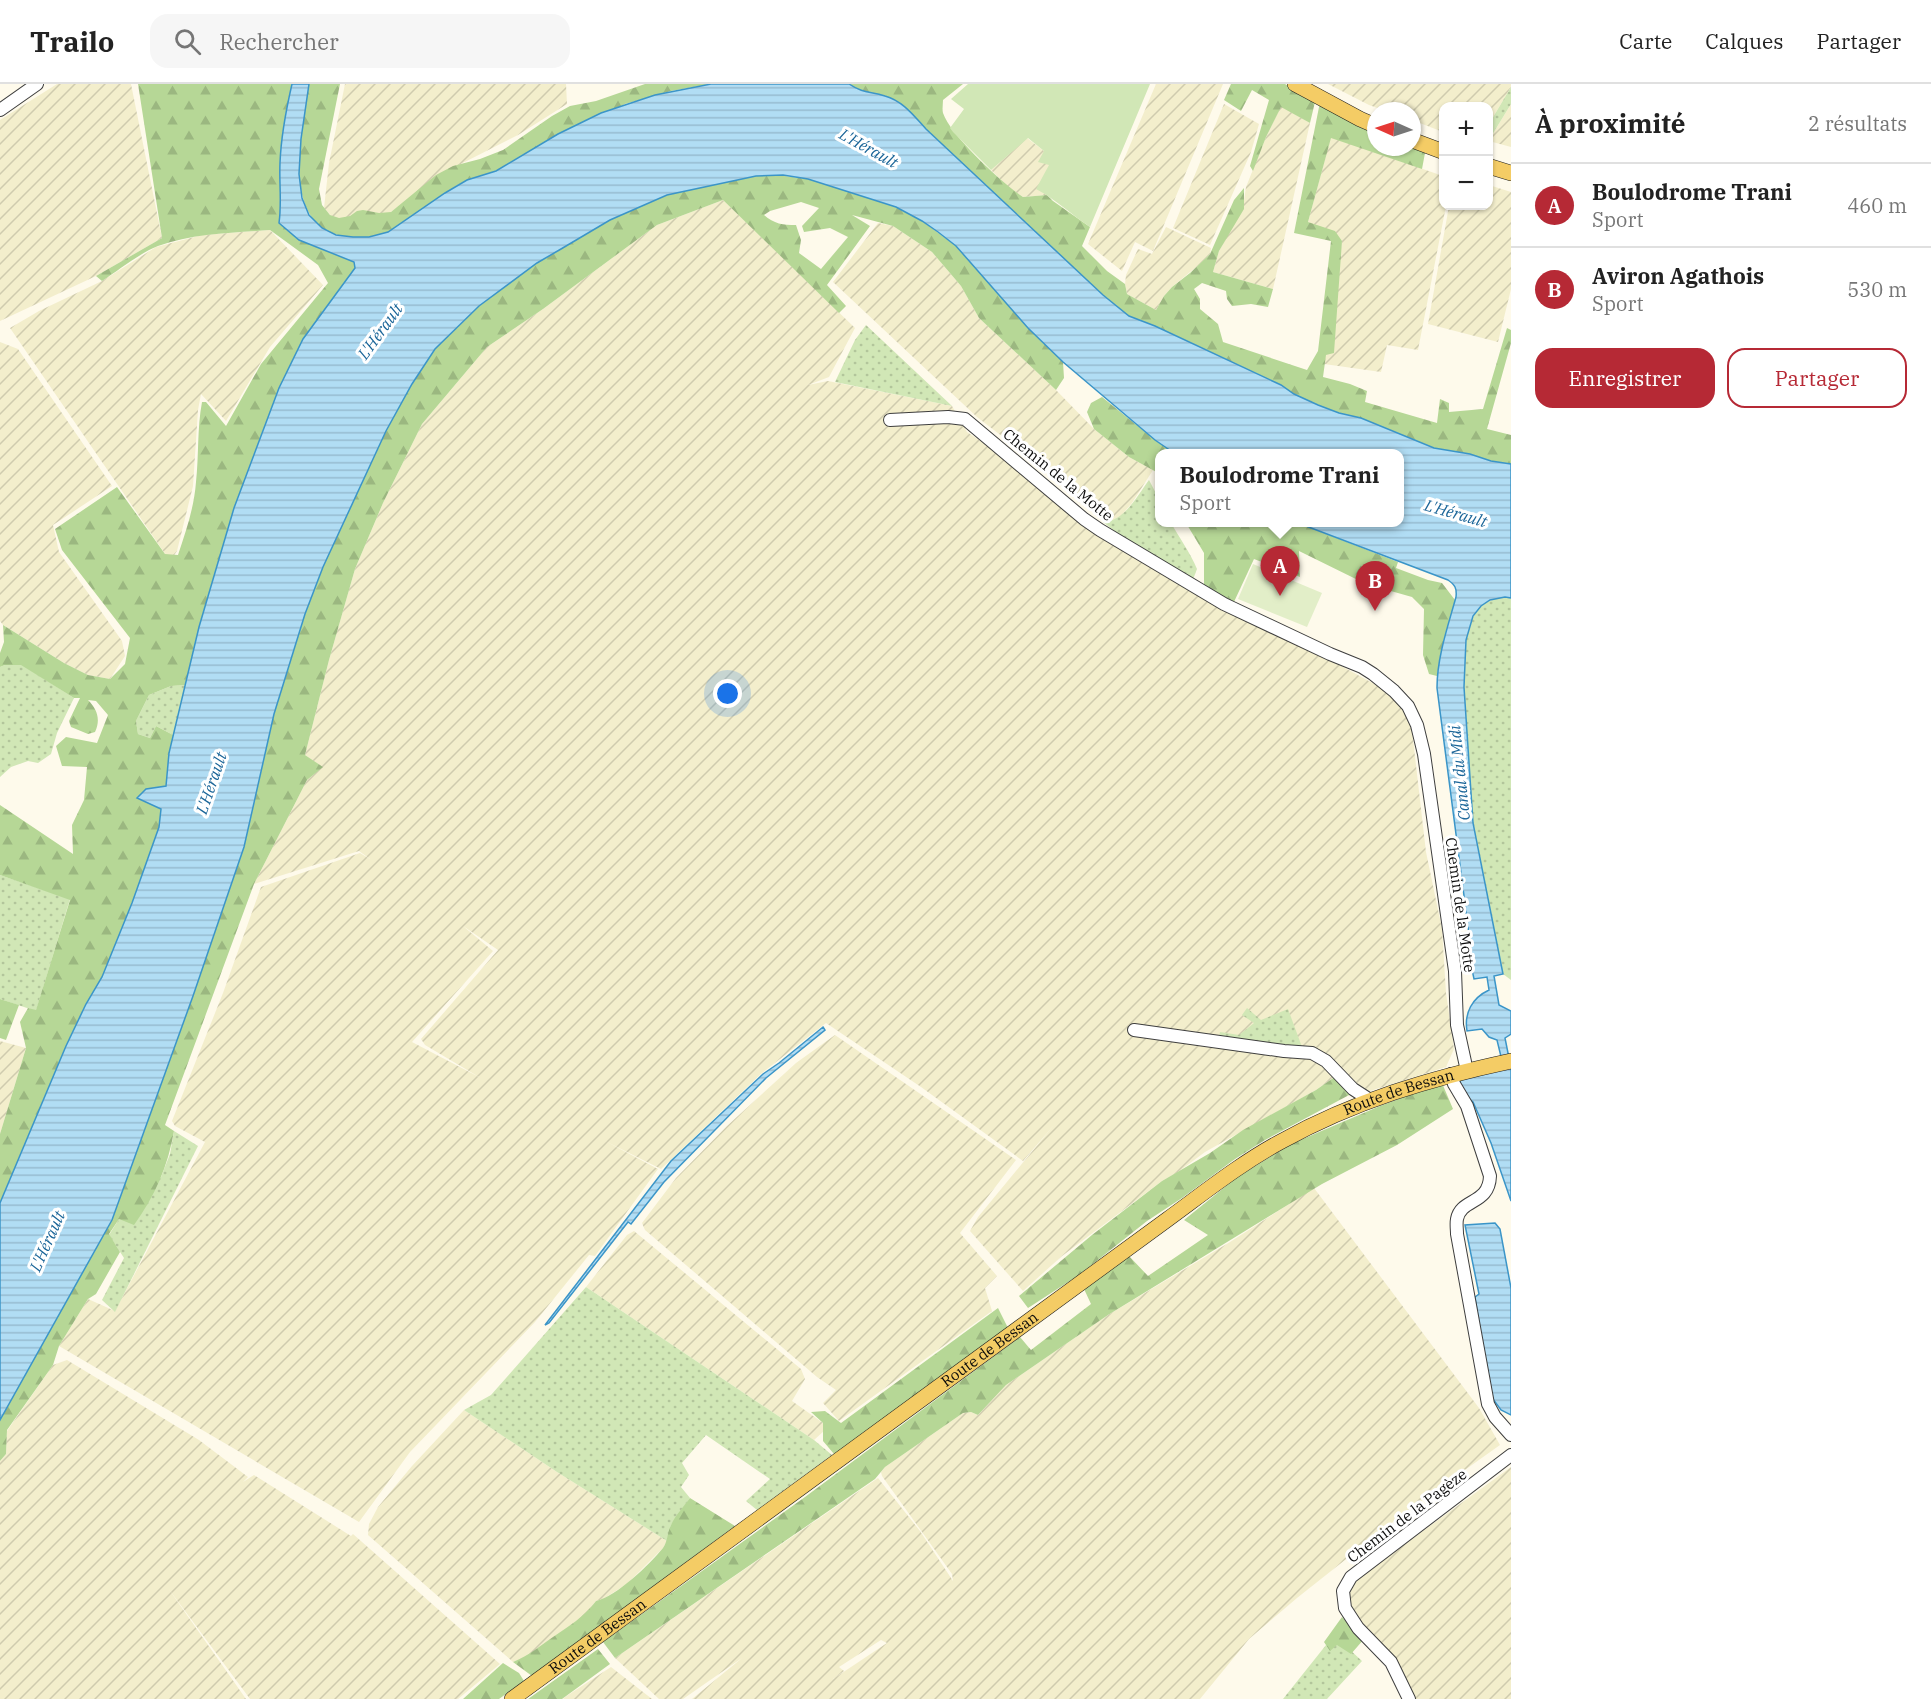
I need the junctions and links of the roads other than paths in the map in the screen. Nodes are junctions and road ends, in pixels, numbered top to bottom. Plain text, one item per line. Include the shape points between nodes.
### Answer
1 (37, 84) edge
2 (1295, 84) edge
3 (0, 110) edge
4 (1367, 123) edge
5 (1421, 143) edge
6 (1439, 150) edge
7 (1493, 168) edge
8 (1511, 173) edge
9 (890, 420) dead end
10 (1134, 1030) dead end
11 (1507, 1061) edge
12 (1467, 1071) junction
13 (1451, 1074) junction
14 (1367, 1102) junction
15 (1511, 1435) edge
16 (1511, 1455) edge
17 (512, 1699) edge
18 (1409, 1699) edge

1 - 3 street
2 - 4 main road
5 - 6 main road
7 - 8 main road
9 - 12 street, Chemin de la Motte via 965,419 1100,530 1224,604 1362,667 1401,697 1413,714 1422,746 1455,971 1457,1025
10 - 14 street via 1312,1053 1326,1061
11 - 12 main road, Route de Bessan
12 - 13 main road, Route de Bessan
13 - 14 main road, Route de Bessan
13 - 15 street via 1467,1106 1490,1176 1490,1186 1484,1194 1460,1211 1456,1220 1488,1404
14 - 17 main road, Route de Bessan via 1260,1154
16 - 18 street, Chemin de la Pagèze via 1351,1577 1343,1591 1344,1608 1391,1662

